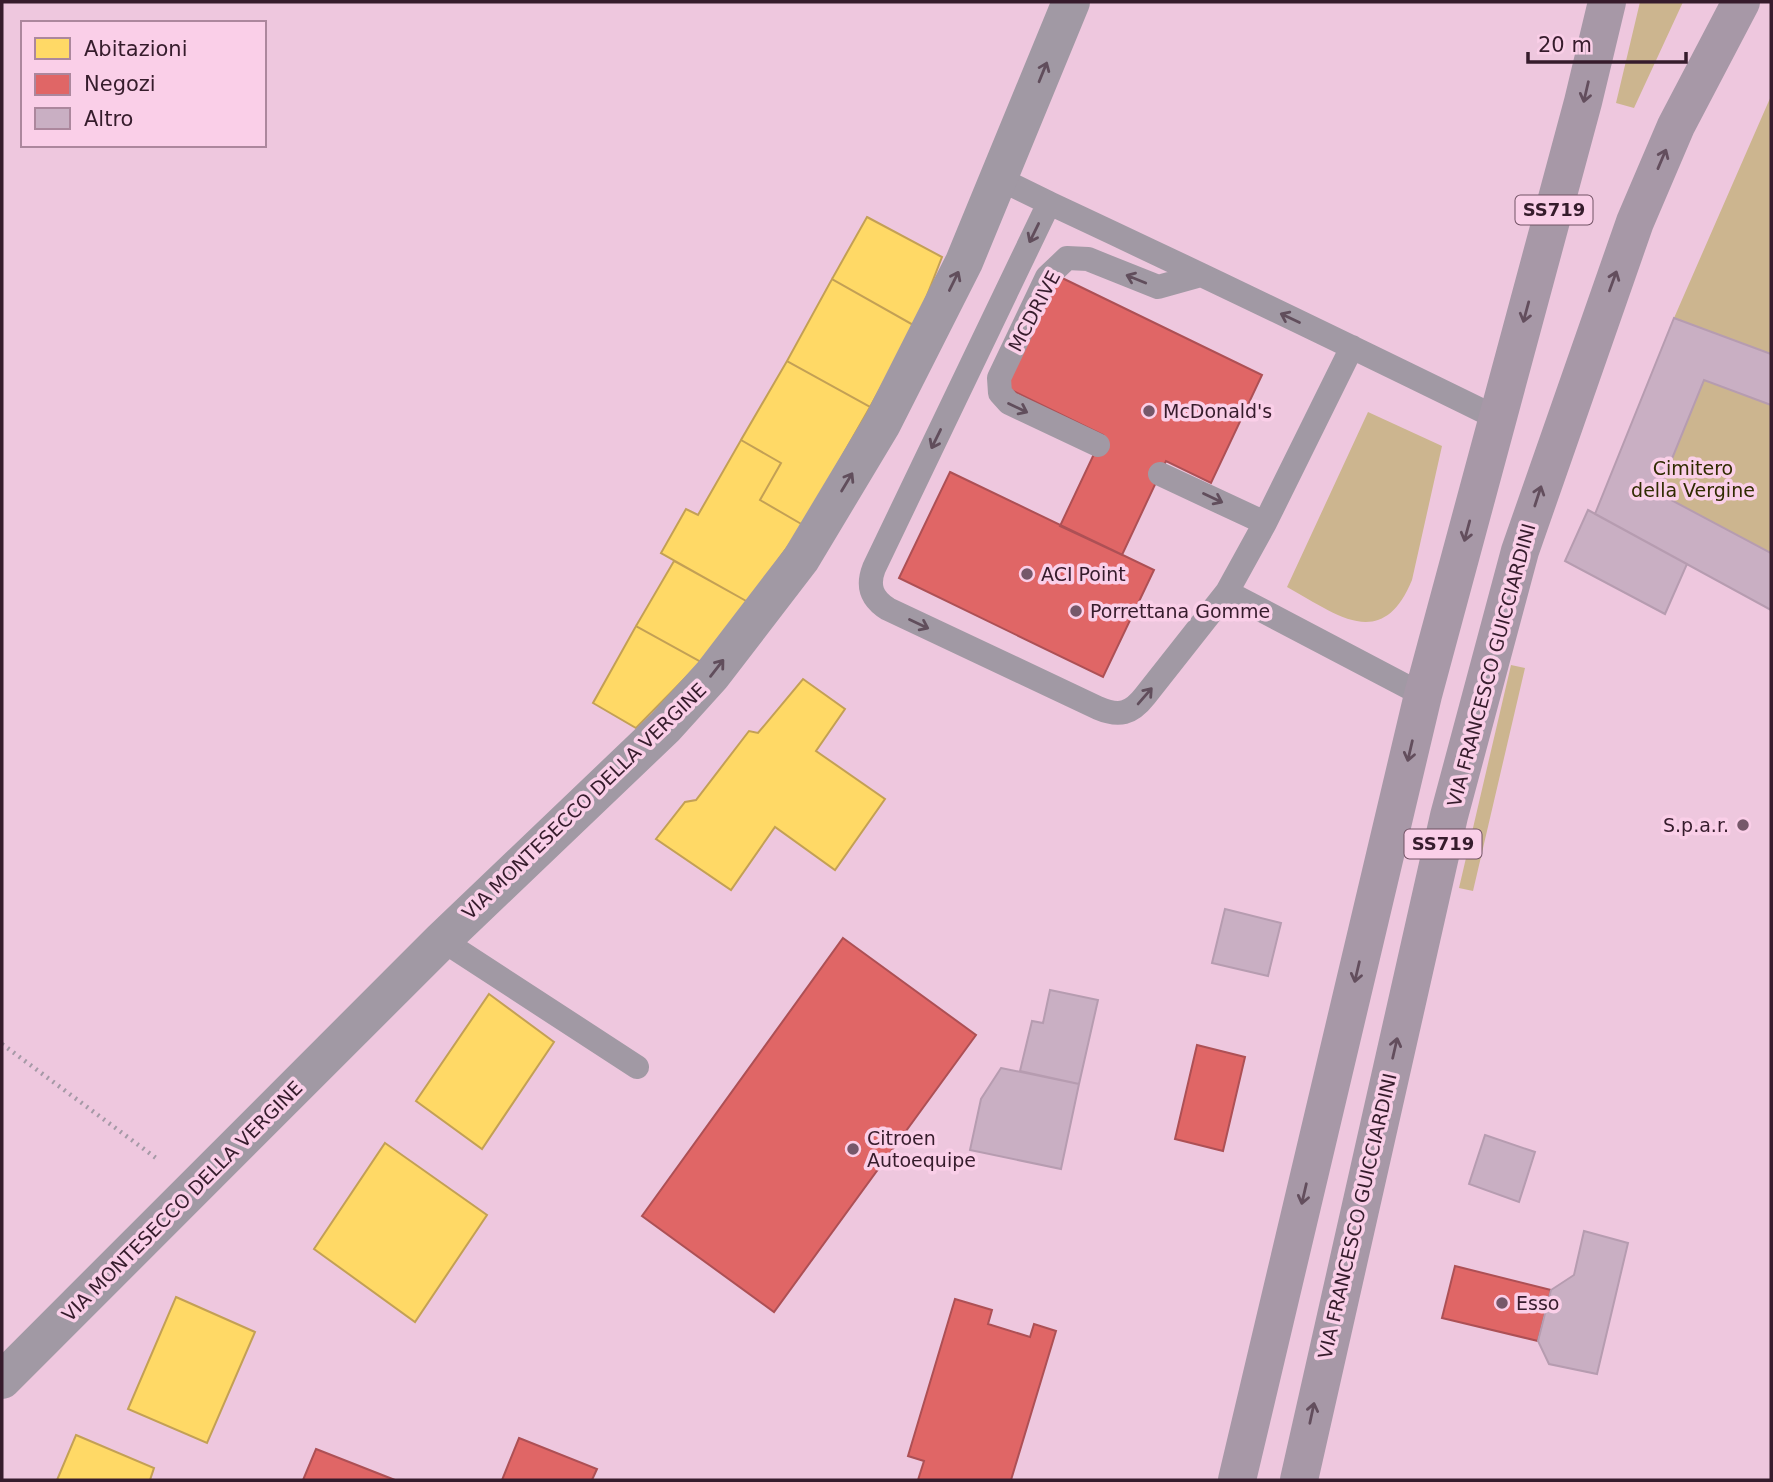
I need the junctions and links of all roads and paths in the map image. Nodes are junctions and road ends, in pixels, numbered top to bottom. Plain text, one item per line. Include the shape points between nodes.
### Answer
1 (1071, 2) edge
2 (1607, 2) edge
3 (1741, 2) edge
4 (1000, 179) junction
5 (1049, 202) junction
6 (1201, 275) junction
7 (1352, 347) junction
8 (1497, 418) junction
9 (1098, 445) dead end
10 (1160, 474) dead end
11 (1265, 523) junction
12 (1227, 592) junction
13 (1423, 695) junction
14 (442, 940) junction
15 (2, 1044) edge
16 (637, 1067) dead end
17 (196, 1188) junction
18 (2, 1380) edge
19 (1237, 1480) edge
20 (1298, 1480) edge

4 -> 1 street, VIA MONTESECCO DELLA VERGINE
2 -> 8 main road, SS719
20 -> 3 main road, VIA FRANCESCO GUICCIARDINI / SS719 via 1449,816 1520,551 1635,222 1676,126
4 - 5 lane
14 -> 4 street, VIA MONTESECCO DELLA VERGINE via 665,727 712,675 802,559 918,355
5 - 6 lane
5 -> 12 lane via 874,568 870,583 874,597 888,609 1120,715 1140,703
7 -> 6 lane
6 -> 9 lane, MCDRIVE via 1158,287 1078,258 1060,263 1047,277 999,378 1000,393 1009,403
7 - 8 lane
7 - 11 lane
8 -> 13 main road, SS719
10 -> 11 lane
11 - 12 lane
12 - 13 lane
13 -> 19 main road, SS719
14 - 16 lane
14 - 17 street, VIA MONTESECCO DELLA VERGINE
15 - 17 path
17 - 18 street, VIA MONTESECCO DELLA VERGINE

